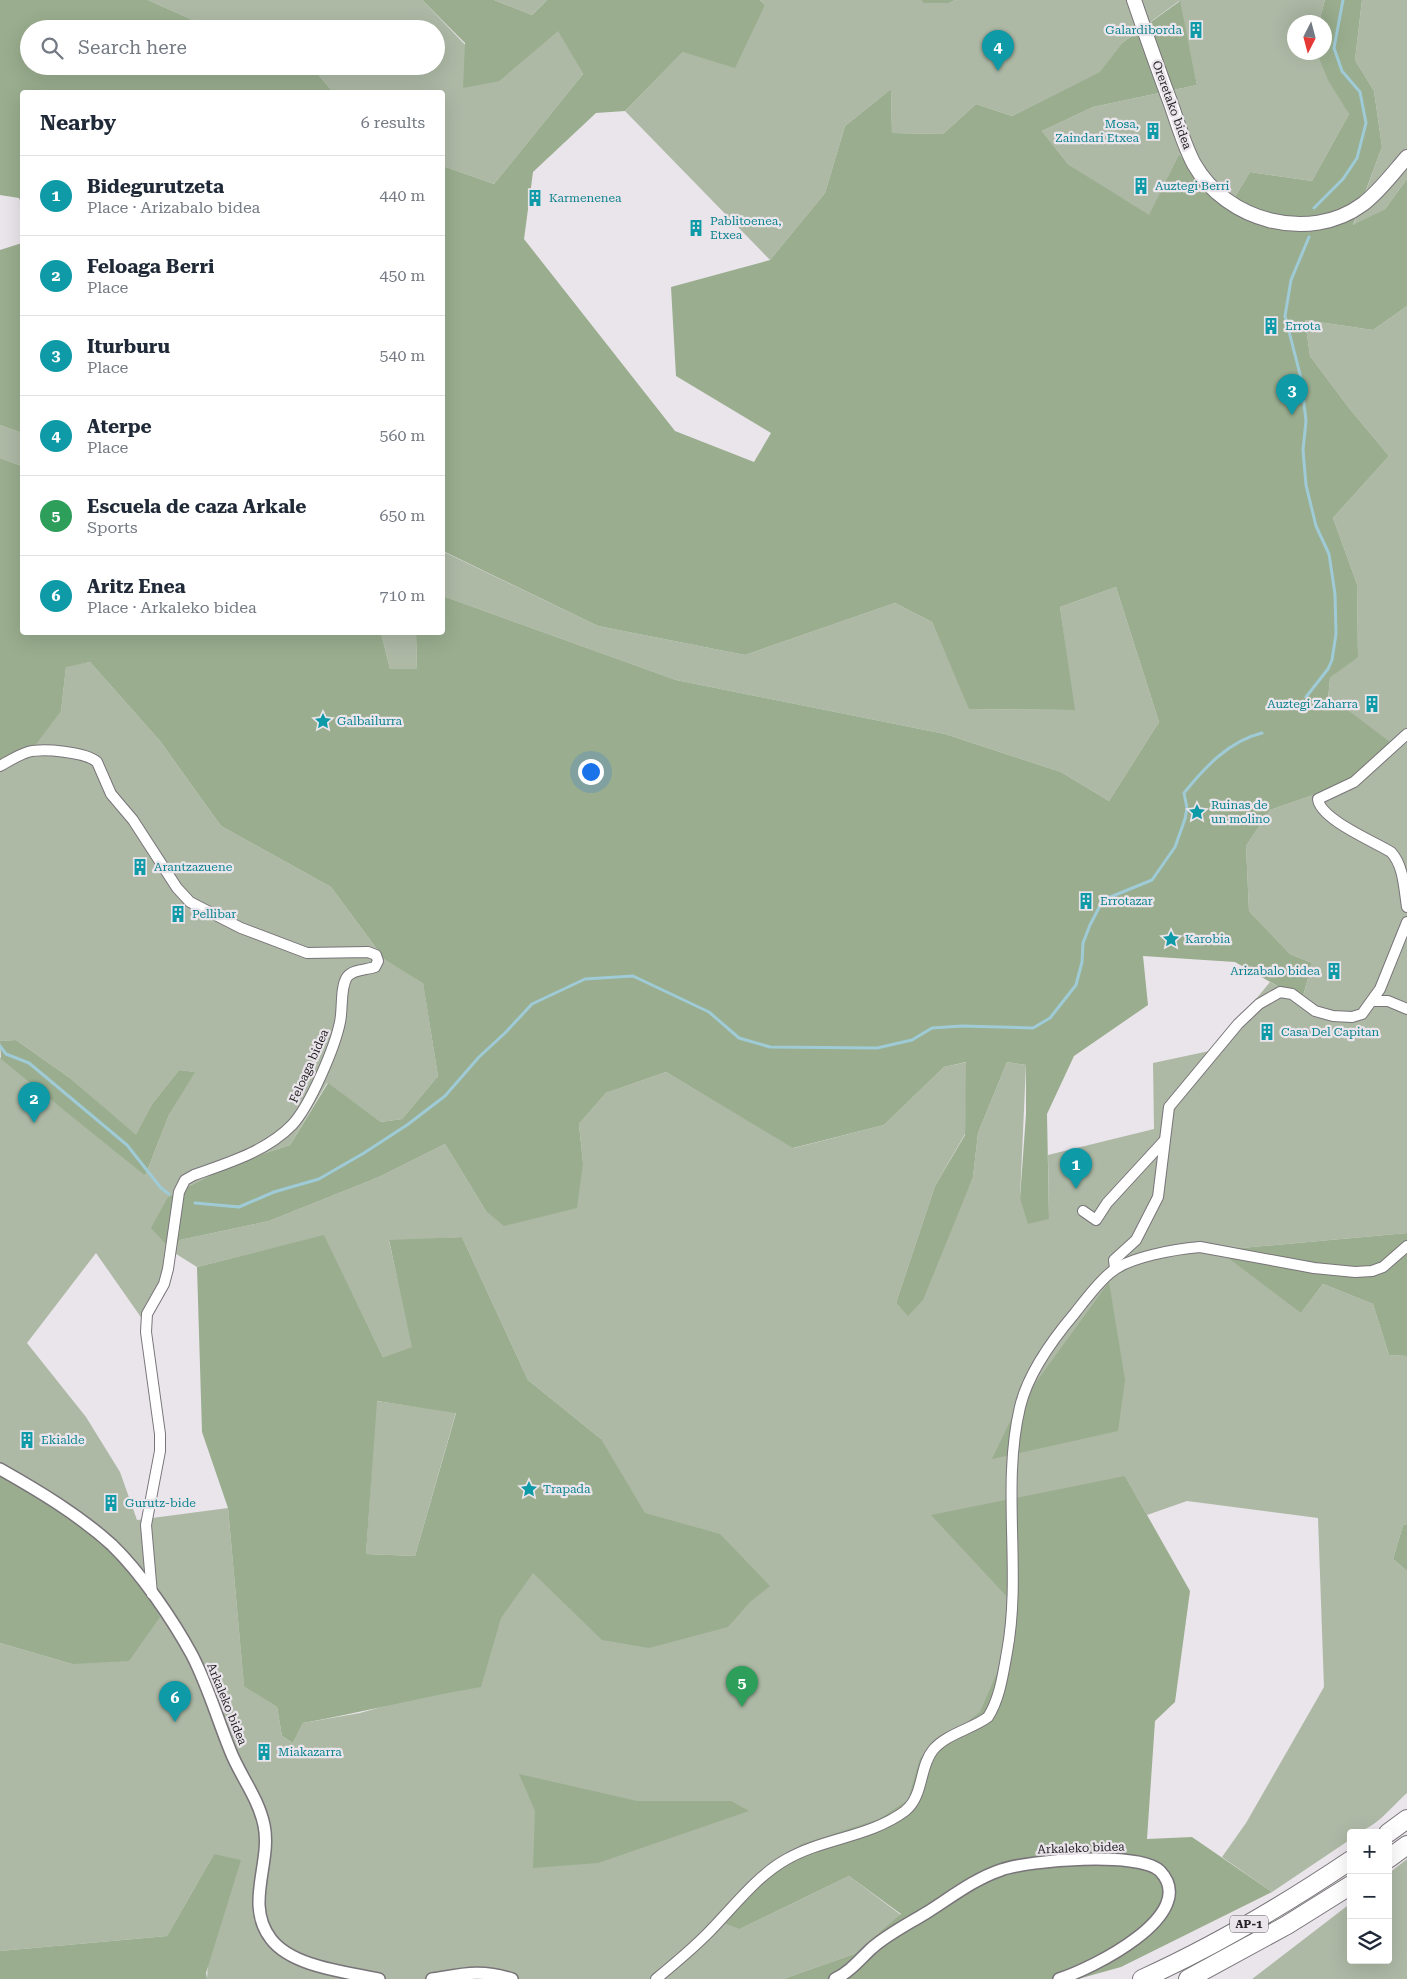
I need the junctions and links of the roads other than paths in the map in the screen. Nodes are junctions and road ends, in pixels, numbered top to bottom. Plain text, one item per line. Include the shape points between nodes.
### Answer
1 (1134, 0) edge
2 (1407, 157) edge
3 (1407, 734) edge
4 (0, 766) edge
5 (1407, 907) edge
6 (1407, 922) edge
7 (1373, 1001) junction
8 (1407, 1009) edge
9 (1164, 1140) junction
10 (1084, 1211) dead end
11 (1407, 1246) edge
12 (1115, 1269) junction
13 (0, 1468) edge
14 (152, 1595) junction
15 (1407, 1819) edge
16 (1392, 1830) edge
17 (1407, 1845) edge
18 (1392, 1856) edge
19 (1347, 1863) edge
20 (1347, 1888) edge
21 (379, 1979) edge
22 (432, 1979) edge
23 (512, 1979) edge
24 (656, 1979) edge
25 (835, 1979) edge
26 (1059, 1979) edge
27 (1142, 1979) edge
28 (1188, 1979) edge

1 - 2 main road, Oreretako bidea via 1194,164 1215,192 1242,210 1278,222 1318,223 1362,205
3 - 5 street via 1354,782 1318,798 1321,808 1332,819 1391,852 1396,858
4 - 14 street, Feloaga bidea via 35,751 93,758 112,794 190,902 241,928 297,950 307,953 368,952 376,955 378,961 375,967 352,972 348,976 335,1044 305,1109 277,1138 258,1150 185,1180 179,1192 168,1269 164,1284 147,1314 146,1332 160,1434 160,1451 146,1525
6 - 7 street
7 - 8 street via 1388,1001
7 - 9 street via 1362,1014 1344,1017 1315,1010 1287,993 1275,994 1259,1004 1238,1024 1169,1107
9 - 10 street via 1107,1203 1096,1220
9 - 12 street via 1160,1191 1136,1240 1114,1260
11 - 12 street via 1383,1267 1364,1272 1329,1270 1200,1247 1165,1252
12 - 24 street via 1062,1329 1036,1371 1020,1406 1013,1464 1012,1616 1002,1682 988,1717 933,1750 915,1800 907,1809 876,1827 830,1841 772,1868 706,1936
13 - 14 street, Arkaleko bidea via 88,1525 113,1546
14 - 21 street, Arkaleko bidea via 192,1656 230,1751 262,1816 265,1830 259,1895 262,1927 272,1941 290,1955 312,1964
15 - 16 highway
17 - 18 highway
19 - 27 highway, AP-1 via 1287,1902
20 - 28 highway, AP-1 via 1288,1925
22 - 23 street via 476,1972
25 - 26 street, Arkaleko bidea via 850,1971 880,1943 981,1878 1002,1869 1039,1862 1122,1860 1150,1864 1159,1870 1168,1886 1163,1914 1111,1955 1085,1970

